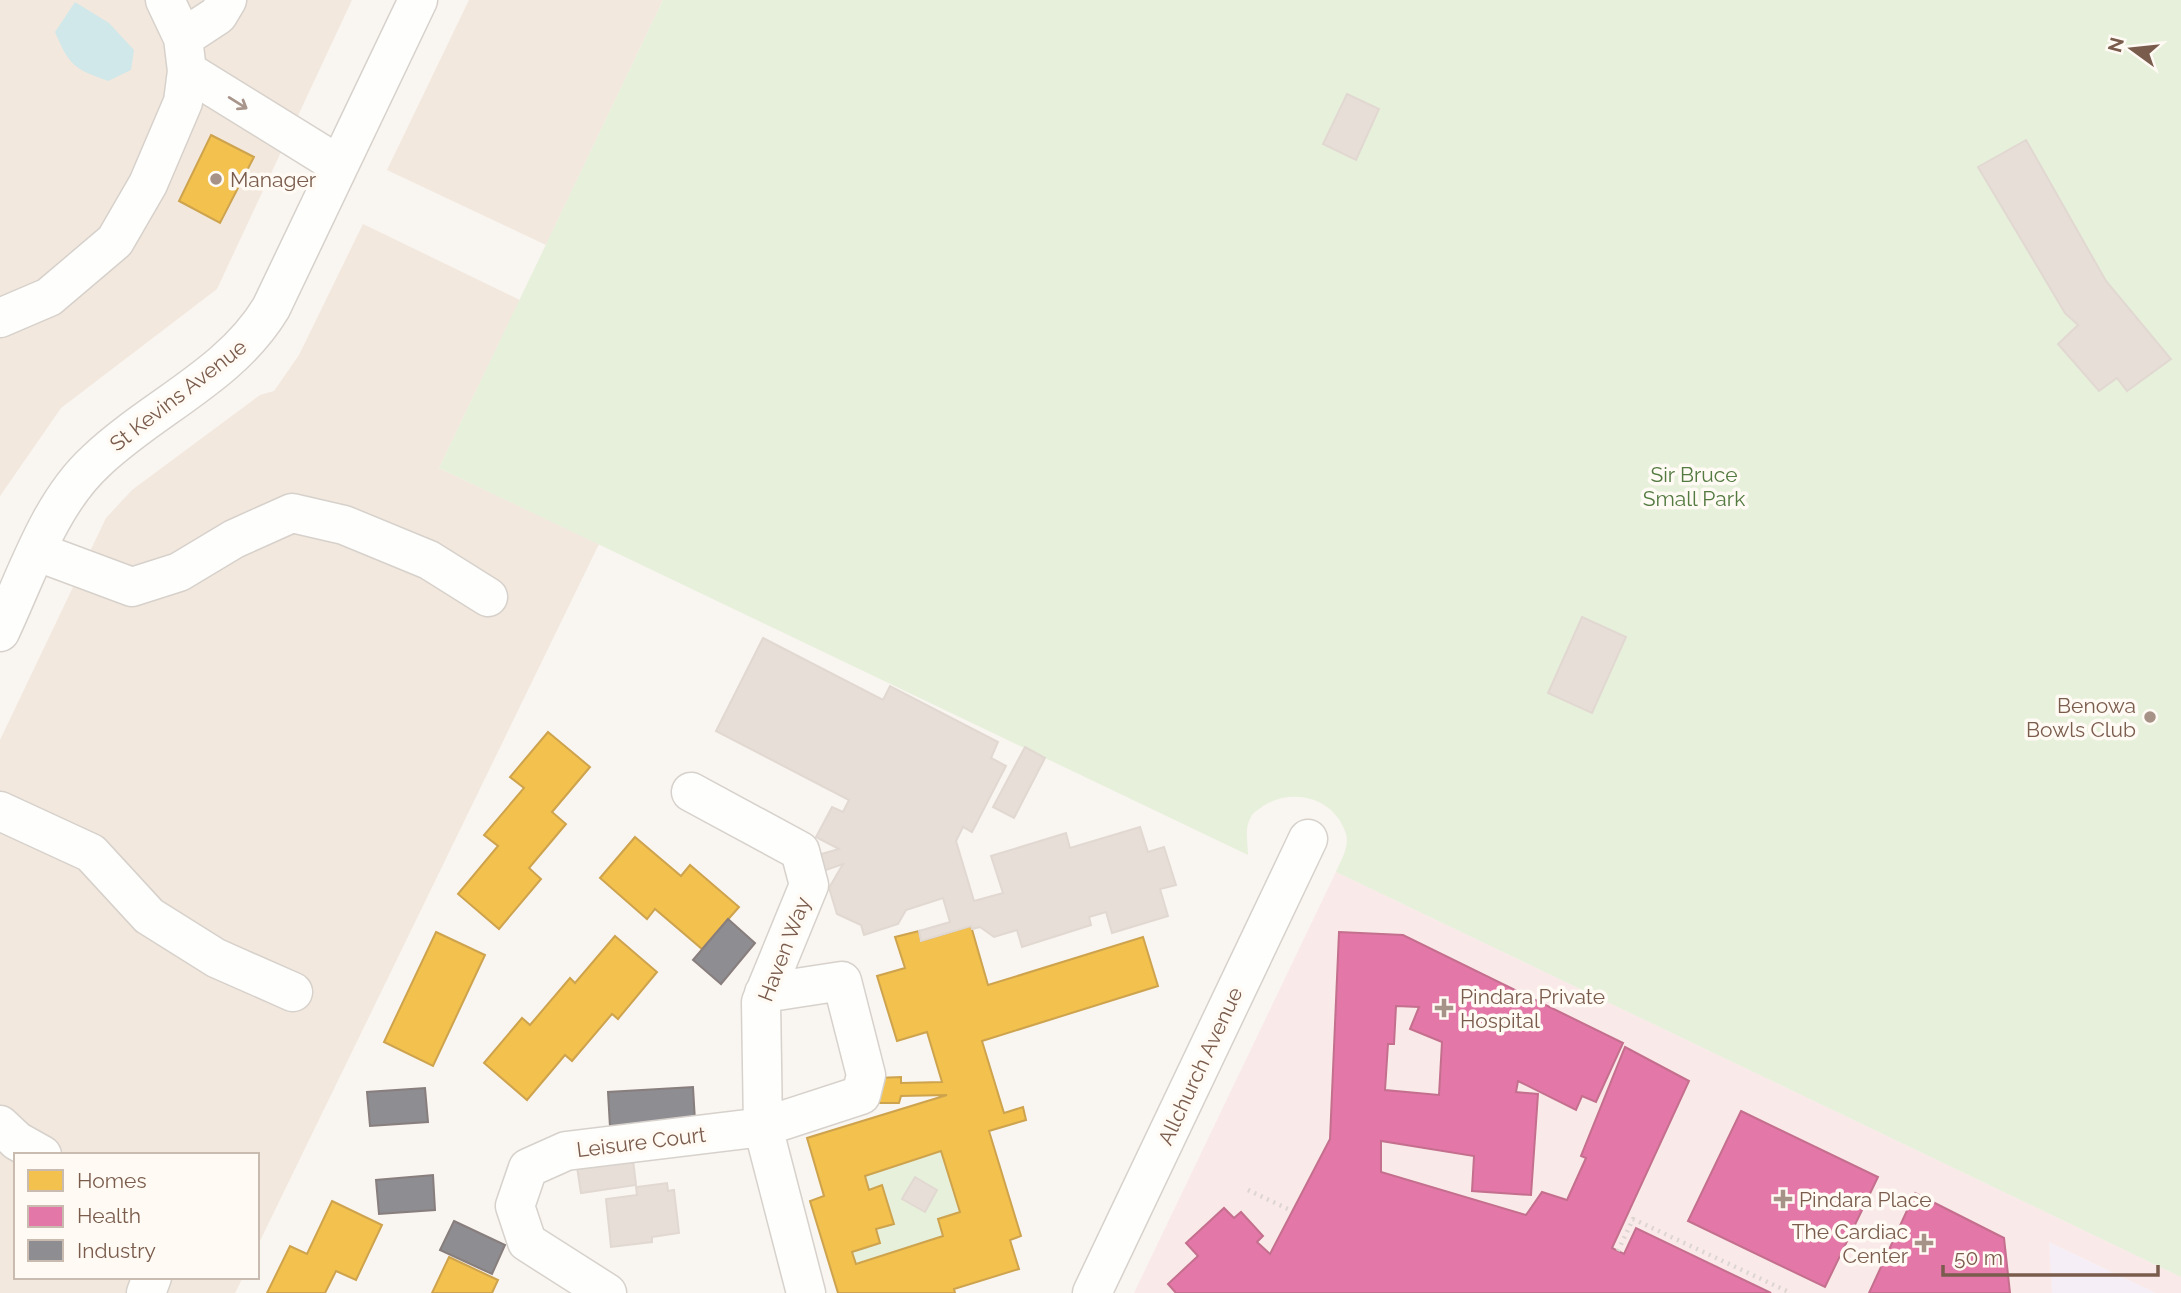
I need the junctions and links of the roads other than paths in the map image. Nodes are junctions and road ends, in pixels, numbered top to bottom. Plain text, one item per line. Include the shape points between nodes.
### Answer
1 (165, 0) edge
2 (227, 0) edge
3 (418, 0) edge
4 (185, 70) junction
5 (339, 165) junction
6 (0, 318) edge
7 (38, 552) junction
8 (488, 597) dead end
9 (6, 605) edge
10 (691, 792) dead end
11 (0, 811) edge
12 (1308, 839) dead end
13 (293, 992) dead end
14 (764, 993) junction
15 (0, 1125) edge
16 (763, 1127) junction
17 (38, 1153) edge
18 (607, 1293) edge
19 (806, 1293) edge
20 (1092, 1293) edge

1 - 4 street
2 - 4 street
3 - 5 street, St Kevins Avenue
4 - 5 street
4 - 6 street via 148,184 115,241 49,297
5 - 7 street, St Kevins Avenue via 256,333 220,367 95,461 64,500
7 - 8 street via 132,587 179,572 234,539 292,513 344,525 429,560
7 - 9 street, St Kevins Avenue
10 - 14 street, Haven Way via 800,851 809,885
11 - 13 street via 91,853 149,916 216,958
12 - 20 street, Allchurch Avenue
14 - 16 street, Haven Way
14 - 16 street, Leisure Court via 842,981 866,1075 860,1095
15 - 17 street
16 - 18 street, Leisure Court via 566,1151 528,1168 515,1206 527,1242
16 - 19 street, Haven Way

